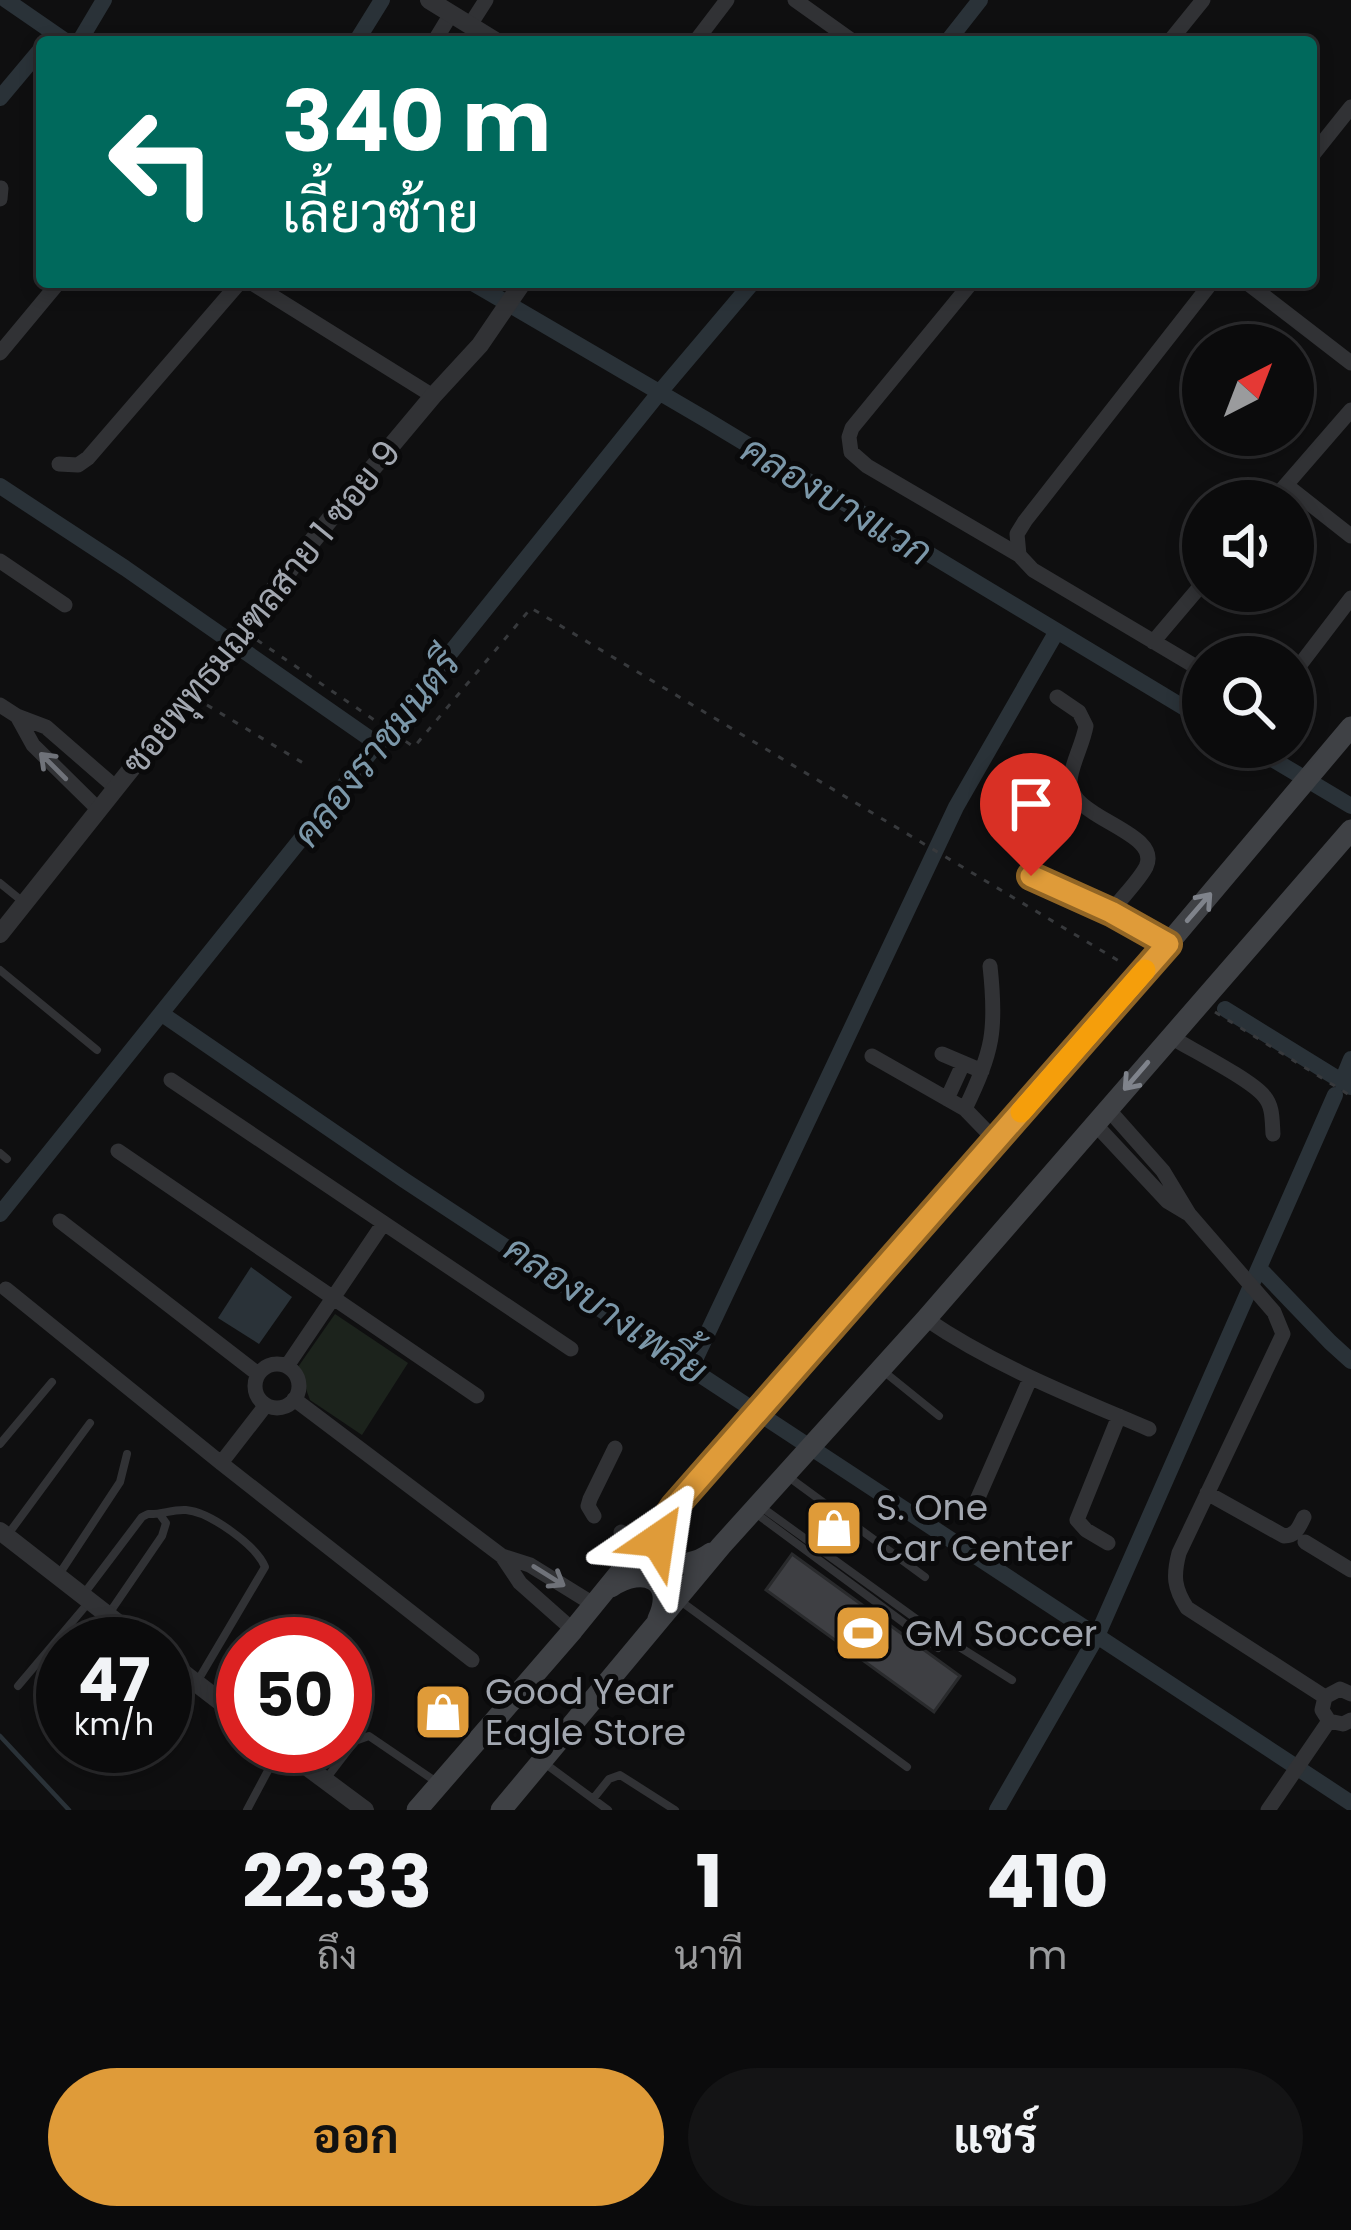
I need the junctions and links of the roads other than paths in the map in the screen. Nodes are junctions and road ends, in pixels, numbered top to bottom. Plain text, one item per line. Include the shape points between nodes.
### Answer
1 (429, 0) edge
2 (486, 0) edge
3 (727, 0) edge
4 (795, 0) edge
5 (1203, 0) edge
6 (452, 14) junction
7 (470, 25) junction
8 (438, 36) edge
9 (487, 36) edge
10 (700, 36) edge
11 (846, 36) edge
12 (1174, 36) edge
13 (1351, 107) edge
14 (1317, 150) edge
15 (1, 188) edge
16 (0, 199) edge
17 (54, 288) edge
18 (235, 288) edge
19 (260, 288) edge
20 (519, 288) edge
21 (967, 288) edge
22 (1207, 288) edge
23 (1254, 288) edge
24 (0, 352) edge
25 (1351, 363) edge
26 (433, 396) junction
27 (1351, 410) edge
28 (59, 464) dead end
29 (1290, 480) edge
30 (1314, 507) edge
31 (1351, 536) edge
32 (1018, 555) junction
33 (0, 561) edge
34 (1351, 598) edge
35 (65, 605) dead end
36 (1182, 608) edge
37 (1153, 642) junction
38 (1314, 646) edge
39 (1182, 659) edge
40 (1057, 697) dead end
41 (0, 704) edge
42 (17, 716) junction
43 (1345, 736) edge
44 (115, 787) junction
45 (98, 809) junction
46 (1351, 830) edge
47 (1031, 876) dead end
48 (0, 883) edge
49 (24, 903) junction
50 (1111, 912) junction
51 (0, 934) edge
52 (1168, 944) junction
53 (990, 966) dead end
54 (0, 970) edge
55 (1171, 1037) junction
56 (97, 1050) dead end
57 (942, 1054) dead end
58 (872, 1056) dead end
59 (964, 1064) junction
60 (982, 1071) junction
61 (171, 1080) dead end
62 (947, 1099) junction
63 (965, 1109) junction
64 (1102, 1116) junction
65 (1274, 1134) dead end
66 (996, 1141) junction
67 (118, 1151) dead end
68 (61, 1221) dead end
69 (383, 1224) junction
70 (6, 1289) dead end
71 (334, 1297) junction
72 (926, 1319) junction
73 (571, 1349) dead end
74 (287, 1366) junction
75 (881, 1369) junction
76 (258, 1374) junction
77 (1030, 1378) junction
78 (52, 1382) dead end
79 (477, 1396) dead end
80 (294, 1399) junction
81 (266, 1405) junction
82 (939, 1416) dead end
83 (1119, 1416) junction
84 (90, 1423) dead end
85 (1149, 1429) dead end
86 (0, 1444) edge
87 (615, 1448) dead end
88 (127, 1454) dead end
89 (221, 1463) junction
90 (793, 1465) junction
91 (1207, 1493) junction
92 (977, 1499) dead end
93 (674, 1507) junction
94 (756, 1508) junction
95 (161, 1516) junction
96 (594, 1516) dead end
97 (1304, 1517) dead end
98 (621, 1532) dead end
99 (3, 1533) edge
100 (1305, 1542) dead end
101 (1108, 1543) dead end
102 (641, 1545) junction
103 (722, 1546) junction
104 (502, 1556) junction
105 (1351, 1570) edge
106 (58, 1576) junction
107 (925, 1577) dead end
108 (87, 1598) junction
109 (597, 1599) junction
110 (678, 1599) junction
111 (108, 1615) junction
112 (111, 1617) edge
113 (573, 1630) junction
114 (646, 1636) junction
115 (938, 1648) dead end
116 (472, 1660) dead end
117 (192, 1680) edge
118 (1012, 1680) dead end
119 (196, 1683) junction
120 (18, 1686) dead end
121 (1351, 1693) edge
122 (1325, 1697) junction
123 (216, 1698) edge
124 (1351, 1720) edge
125 (1329, 1721) junction
126 (542, 1761) junction
127 (907, 1767) dead end
128 (266, 1773) edge
129 (316, 1773) edge
130 (325, 1780) junction
131 (440, 1785) junction
132 (593, 1799) junction
133 (247, 1810) edge
134 (365, 1810) edge
135 (417, 1810) edge
136 (501, 1810) edge
137 (608, 1810) edge
138 (675, 1810) edge
139 (1268, 1810) edge

1 - 6 street
2 - 7 street
3 - 10 street
4 - 11 street
5 - 12 street
6 - 7 street
6 - 8 street
7 - 9 street
13 - 14 street
15 - 16 street
17 - 24 street
18 - 28 street via 88,458
19 - 26 street
20 - 26 street, ซอยพุทธมณฑลสาย 1 ซอย 9
21 - 32 street via 852,428 851,452
22 - 32 street via 1025,521
23 - 25 street
26 - 44 street, ซอยพุทธมณฑลสาย 1 ซอย 9
27 - 29 street
30 - 31 street
32 - 37 street
33 - 35 street
34 - 38 street
36 - 37 street
37 - 39 street
40 - 50 street via 1086,726 1073,796 1148,853
41 - 42 street
42 - 44 street via 46,727
45 -> 42 street via 33,746
52 -> 43 main road
44 - 45 street, ซอยพุทธมณฑลสาย 1 ซอย 9
45 - 49 street, ซอยพุทธมณฑลสาย 1 ซอย 9
46 - 55 main road
47 - 50 street
48 - 49 lane
49 - 51 street, ซอยพุทธมณฑลสาย 1 ซอย 9
50 - 52 street
52 - 66 main road
53 - 60 street via 994,1026
54 - 56 lane
55 -> 64 main road
55 - 65 street via 1266,1097
57 - 59 street
58 - 62 street
59 - 60 street
59 - 62 street
60 - 63 street
61 - 69 street
62 - 63 street
63 - 66 street
64 - 72 main road
64 - 91 street via 1163,1171 1281,1324
66 - 93 main road
67 - 71 street
68 - 76 street
69 - 71 street
69 - 73 street
70 - 89 street
71 - 74 street
71 - 79 street
72 - 75 main road
72 - 77 street
74 - 76 street via 271,1364
74 - 80 street via 297,1377
75 - 82 lane
75 - 90 main road
76 - 81 street via 256,1391
77 - 83 street
77 - 92 street
78 - 86 lane
80 - 81 street
80 - 104 street
81 - 89 street
83 - 85 street
83 - 101 street via 1078,1520
84 - 99 lane
87 - 96 street via 590,1499
88 - 106 lane via 121,1482
89 - 116 street
90 - 94 main road
90 - 107 lane
91 - 97 street via 1284,1536
91 - 122 street via 1179,1552 1176,1591 1186,1608
93 - 102 main road
93 - 103 main road via 659,1531 665,1556 693,1564
94 - 103 main road
94 - 115 lane
94 - 118 lane
95 - 108 lane via 142,1517
95 - 111 lane via 162,1536
95 - 119 lane via 208,1515 264,1561
98 - 102 street
99 - 106 street
100 - 105 street
102 - 109 main road
103 - 110 main road
104 -> 109 street
104 - 113 street
106 - 108 street
108 - 111 street
108 - 120 lane
109 - 113 main road
109 - 114 main road via 628,1576 654,1581 663,1607
110 - 114 main road
110 - 127 lane
111 - 112 street
113 - 131 main road
114 - 126 main road
117 - 119 street
119 - 123 street
121 - 122 street
122 - 125 street
124 - 125 street
125 - 139 street
126 - 132 lane
126 - 136 main road
128 - 133 lane
129 - 130 street
130 - 131 lane via 369,1736
130 - 134 street
131 - 135 main road
132 - 137 lane
132 - 138 lane via 620,1775

